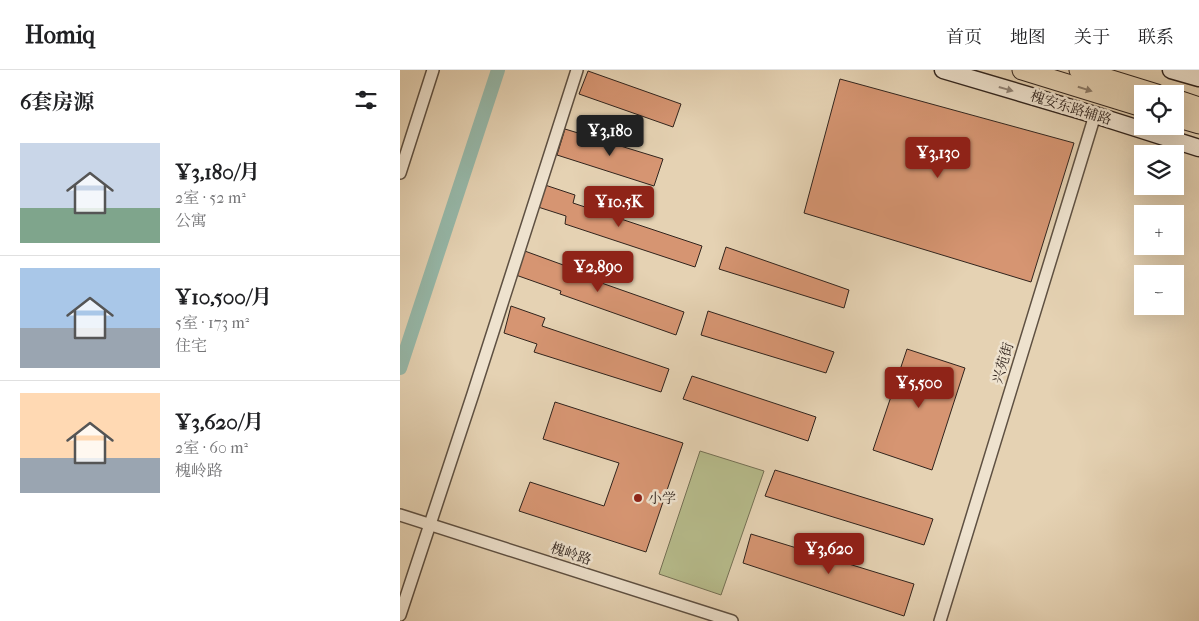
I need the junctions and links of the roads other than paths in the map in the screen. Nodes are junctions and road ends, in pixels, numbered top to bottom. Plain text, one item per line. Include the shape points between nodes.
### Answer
1 (433, 70) edge
2 (576, 70) edge
3 (943, 70) edge
4 (1022, 70) edge
5 (1080, 70) edge
6 (1171, 70) edge
7 (1199, 78) edge
8 (1134, 87) edge
9 (1184, 102) edge
10 (1134, 105) edge
11 (1199, 107) edge
12 (1095, 114) junction
13 (1184, 120) edge
14 (1199, 124) edge
15 (1199, 148) edge
16 (400, 173) edge
17 (400, 515) edge
18 (430, 524) junction
19 (400, 615) edge
20 (732, 621) edge
21 (940, 621) edge

1 - 16 street
2 - 18 street
3 -> 12 main road, 槐安东路辅路
4 -> 10 highway
5 - 8 highway
6 - 7 main road
9 - 11 highway
12 - 15 main road, 槐安东路辅路
12 - 21 street, 兴苑街
13 - 14 highway
17 - 18 street, 槐岭路
18 - 19 street
18 - 20 street, 槐岭路

